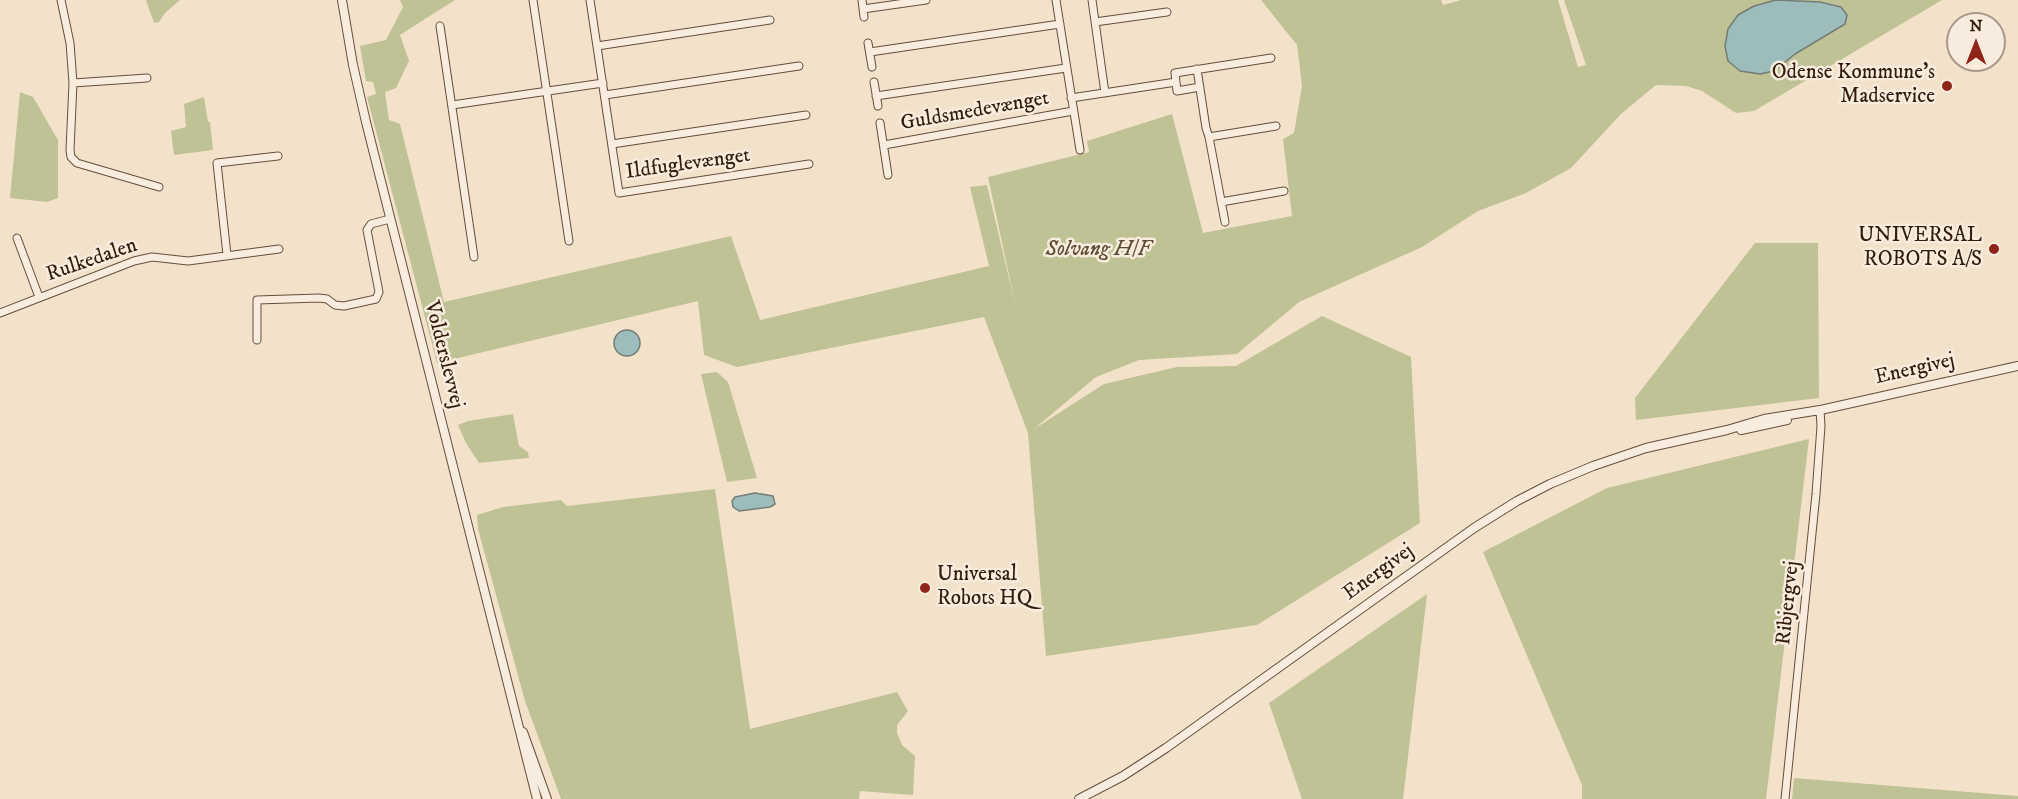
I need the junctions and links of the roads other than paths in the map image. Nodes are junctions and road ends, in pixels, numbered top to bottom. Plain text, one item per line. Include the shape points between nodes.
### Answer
1 (61, 0) edge
2 (342, 0) edge
3 (533, 0) edge
4 (590, 0) edge
5 (862, 0) edge
6 (926, 0) edge
7 (1056, 0) edge
8 (1092, 0) edge
9 (1167, 12) dead end
10 (770, 20) dead end
11 (1095, 22) junction
12 (1060, 24) junction
13 (440, 26) dead end
14 (868, 43) dead end
15 (597, 46) junction
16 (870, 52) junction
17 (1271, 58) dead end
18 (799, 66) dead end
19 (872, 67) dead end
20 (1066, 68) junction
21 (1197, 69) junction
22 (147, 78) dead end
23 (874, 82) dead end
24 (1176, 82) junction
25 (73, 83) junction
26 (603, 83) junction
27 (1200, 87) junction
28 (547, 91) junction
29 (1105, 93) junction
30 (604, 95) junction
31 (876, 96) junction
32 (1071, 98) junction
33 (452, 105) junction
34 (878, 106) dead end
35 (1073, 111) junction
36 (806, 115) dead end
37 (880, 123) dead end
38 (1276, 126) dead end
39 (1209, 137) junction
40 (612, 144) junction
41 (884, 145) junction
42 (1080, 150) dead end
43 (278, 156) dead end
44 (809, 164) dead end
45 (888, 175) dead end
46 (159, 187) dead end
47 (1284, 191) dead end
48 (1221, 202) junction
49 (390, 219) junction
50 (1225, 222) dead end
51 (17, 238) dead end
52 (569, 241) dead end
53 (279, 249) dead end
54 (227, 255) junction
55 (474, 257) dead end
56 (39, 297) junction
57 (0, 312) edge
58 (257, 340) dead end
59 (2018, 366) edge
60 (1820, 410) junction
61 (517, 717) junction
62 (537, 799) edge
63 (547, 799) edge
64 (1079, 799) edge
65 (1785, 799) edge

1 - 25 street
2 - 49 street, Volderslevvej via 353,65
3 - 28 street
4 - 15 street, Ildfuglevænget
5 - 6 street via 864,13
7 - 12 street, Guldsmedevænget
8 - 11 street
9 - 11 street
10 - 15 street
11 - 29 street
12 - 16 street
12 - 20 street, Guldsmedevænget
13 - 33 street
14 - 16 street
15 - 26 street, Ildfuglevænget
16 - 19 street
17 - 21 street, Guldsmedevænget
18 - 30 street
20 - 31 street, Guldsmedevænget
20 - 32 street, Guldsmedevænget
21 - 24 street, Guldsmedevænget via 1174,73
21 - 27 street
22 - 25 street
23 - 31 street, Guldsmedevænget
24 - 27 street, Guldsmedevænget via 1177,91
24 - 29 street, Guldsmedevænget
25 - 46 street via 71,157 77,163
26 - 28 street
26 - 30 street, Ildfuglevænget
27 - 39 street
28 - 33 street
28 - 52 street
29 - 32 street, Guldsmedevænget
30 - 40 street, Ildfuglevænget
31 - 34 street, Guldsmedevænget
32 - 35 street, Guldsmedevænget
33 - 55 street
35 - 41 street, Guldsmedevænget
35 - 42 street, Guldsmedevænget
36 - 40 street, Ildfuglevænget
37 - 41 street, Guldsmedevænget
38 - 39 street
39 - 48 street
40 - 44 street, Ildfuglevænget via 619,193
41 - 45 street, Guldsmedevænget
43 - 54 street via 217,163
47 - 48 street
48 - 50 street
49 - 58 street via 371,224 367,230 379,292 376,299 344,306 319,298 257,300
49 - 61 street, Volderslevvej
51 - 56 street, Rulkedalen
53 - 54 street, Rulkedalen
54 - 56 street, Rulkedalen via 188,261 152,257 134,261
56 - 57 street, Rulkedalen
59 - 60 street, Energivej
60 - 64 street, Energivej via 1764,419 1646,448 1593,466 1517,501 1166,748
60 - 65 street, Ribjergvej via 1816,494
61 - 62 street, Volderslevvej
61 - 63 street, Volderslevvej

